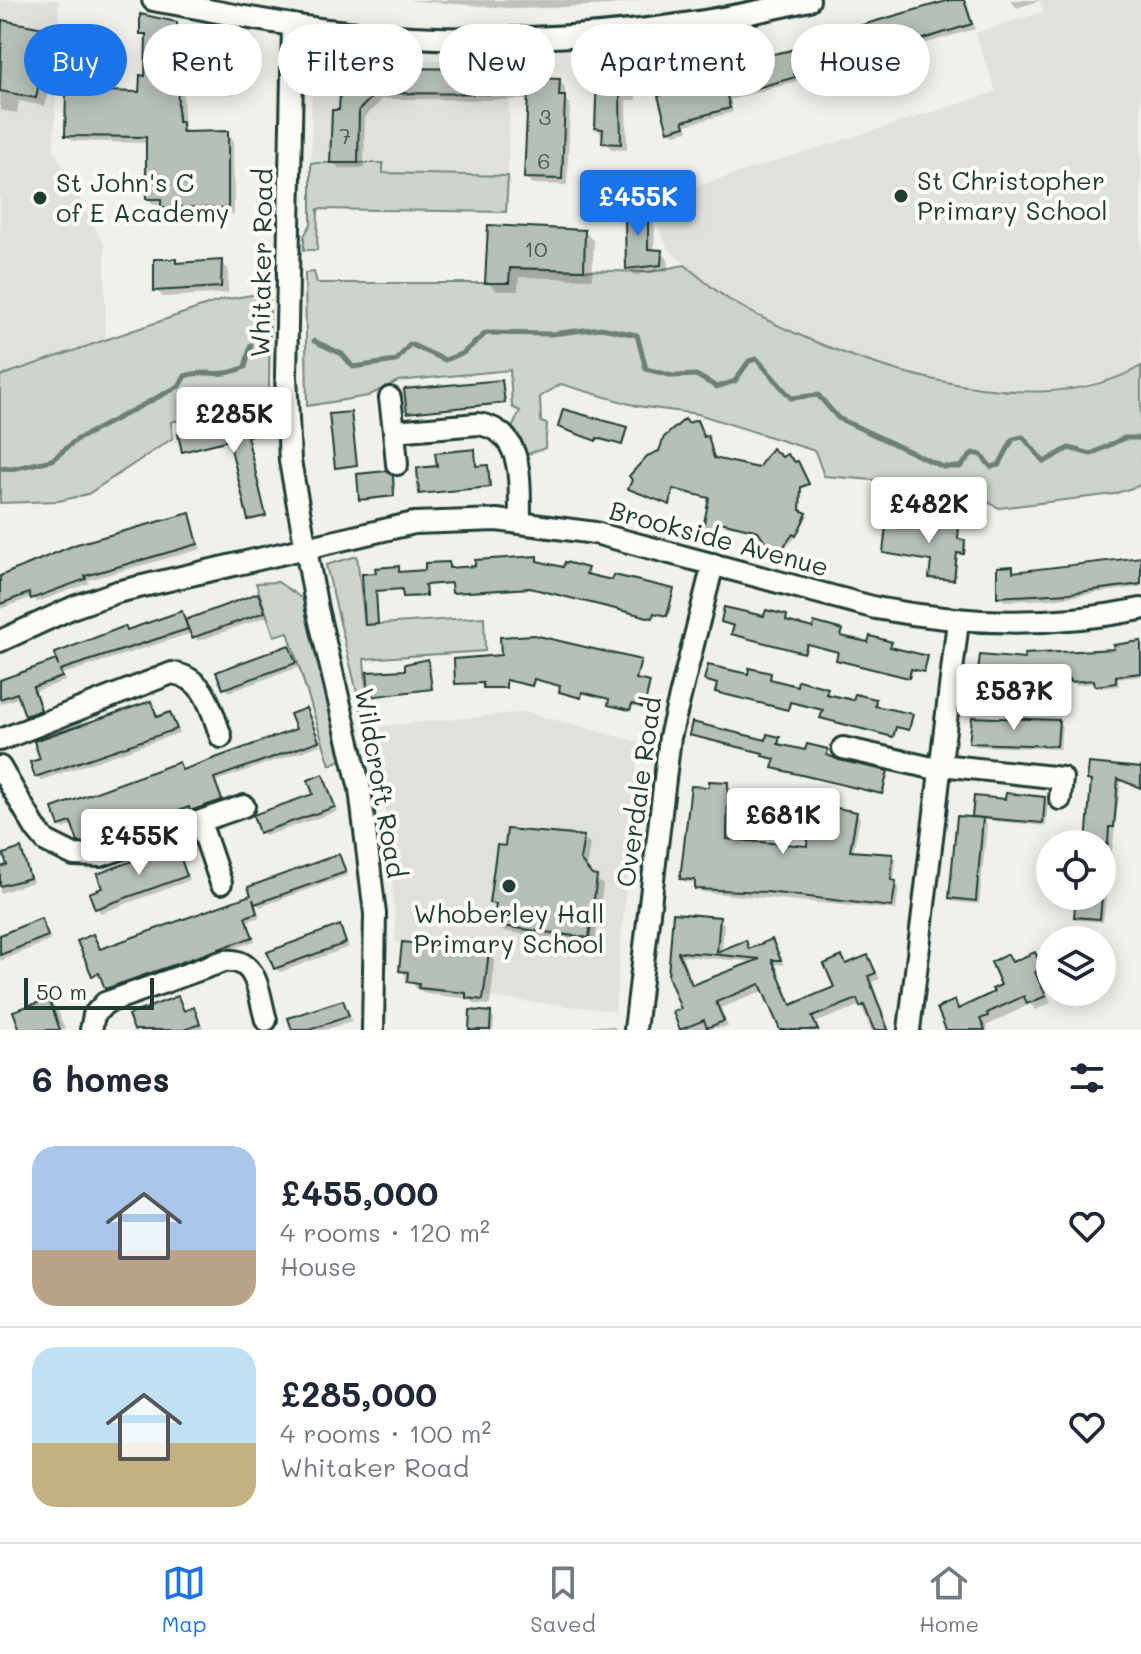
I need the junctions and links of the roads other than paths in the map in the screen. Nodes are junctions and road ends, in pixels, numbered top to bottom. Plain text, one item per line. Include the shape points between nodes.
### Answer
1 (153, 0) edge
2 (809, 0) edge
3 (750, 6) edge
4 (287, 24) edge
5 (423, 37) edge
6 (291, 96) edge
7 (390, 398) dead end
8 (394, 431) junction
9 (397, 464) dead end
10 (520, 522) junction
11 (304, 548) junction
12 (713, 564) junction
13 (1141, 609) edge
14 (958, 621) junction
15 (0, 641) edge
16 (221, 737) dead end
17 (0, 740) edge
18 (843, 748) dead end
19 (0, 767) edge
20 (941, 768) junction
21 (1060, 799) dead end
22 (244, 806) dead end
23 (200, 822) junction
24 (221, 883) dead end
25 (266, 1020) dead end
26 (91, 1030) edge
27 (373, 1030) edge
28 (635, 1030) edge
29 (909, 1030) edge

1 - 4 street
2 - 3 street
3 - 5 street via 646,30
6 - 11 street, Whitaker Road via 286,362 290,461
7 - 8 street
8 - 9 street
8 - 10 street via 478,424 501,432 514,447
10 - 11 street, Brookside Avenue via 414,523
10 - 12 street, Brookside Avenue via 595,533
11 - 15 street, Brookside Avenue via 117,592
11 - 27 street, Wildcroft Road via 360,789 375,914
12 - 14 street, Brookside Avenue via 876,608
12 - 28 street, Overdale Road via 670,737
13 - 14 street, Brookside Avenue via 1057,622
14 - 20 street
16 - 17 street via 204,690 188,675 172,673
18 - 20 street
19 - 23 street via 46,841 74,855 100,856
20 - 21 street via 1062,778
20 - 29 street
22 - 23 street
23 - 24 street
25 - 26 street via 249,966 239,959 105,1003 94,1015

